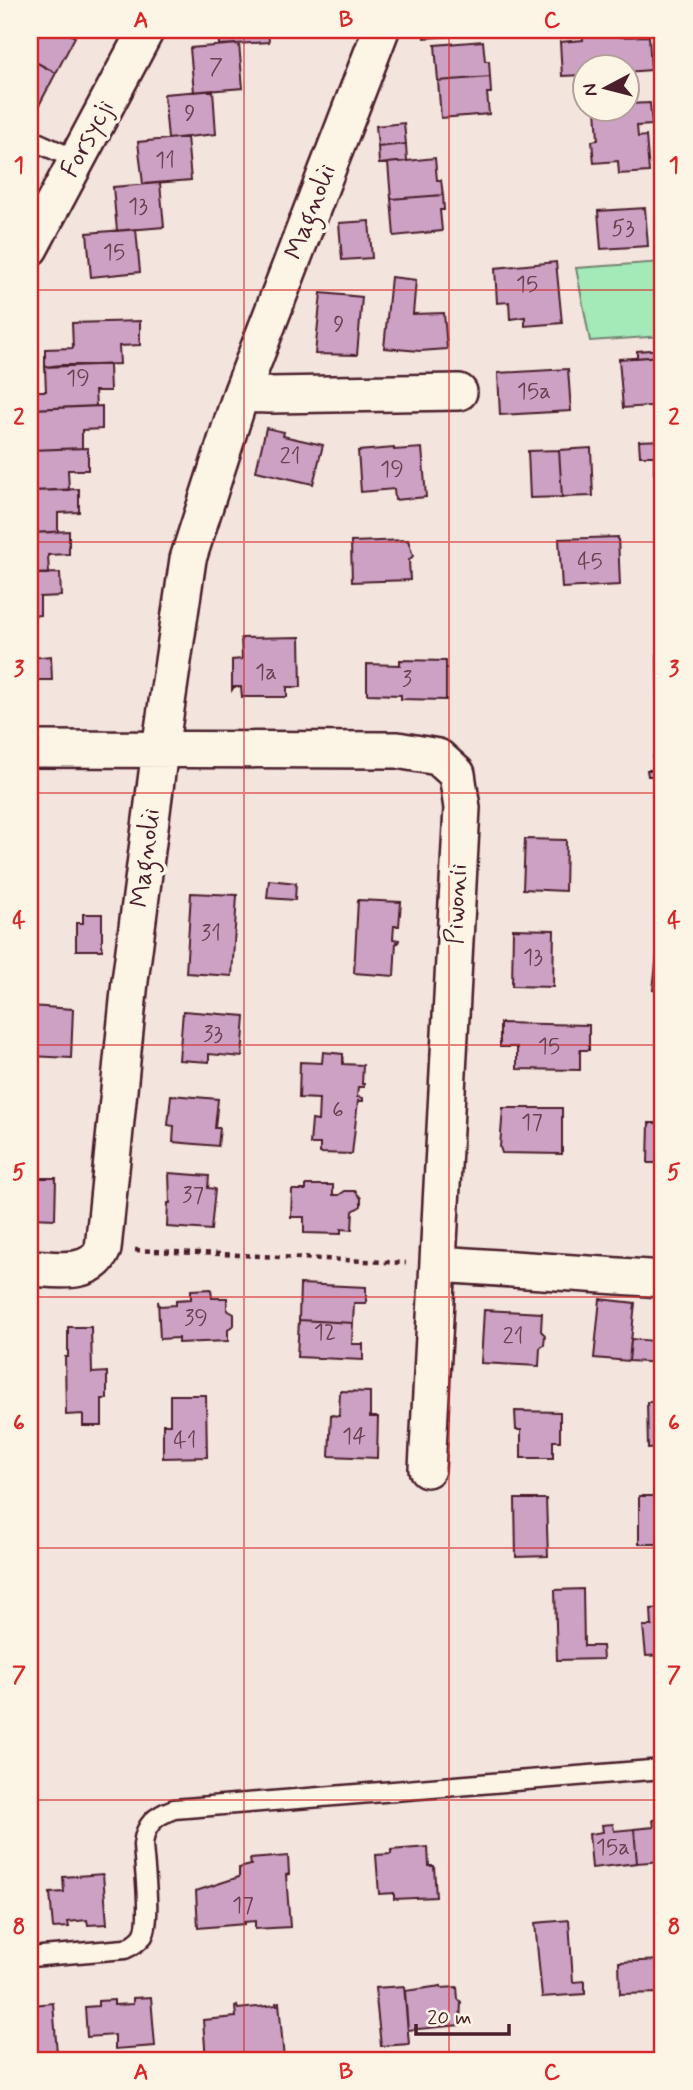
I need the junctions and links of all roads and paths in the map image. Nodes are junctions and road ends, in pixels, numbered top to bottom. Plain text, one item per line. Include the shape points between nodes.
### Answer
1 (146, 30) edge
2 (381, 30) edge
3 (30, 139) edge
4 (77, 160) junction
5 (30, 248) edge
6 (459, 392) dead end
7 (241, 394) junction
8 (30, 749) edge
9 (160, 750) junction
10 (134, 1250) dead end
11 (438, 1264) junction
12 (30, 1268) edge
13 (663, 1279) edge
14 (427, 1469) dead end
15 (663, 1769) edge
16 (30, 1957) edge

1 - 4 street, Forsycji
2 - 7 street, Magnolii
3 - 4 lane
4 - 5 street, Forsycji
6 - 7 street
7 - 9 street, Magnolii via 188,559
8 - 9 street, Piwonii
9 - 11 street, Piwonii via 397,750 438,757 457,774 462,808
9 - 12 street, Magnolii via 130,981 103,1249 90,1266
10 - 11 path
11 - 13 street
11 - 14 street, Piwonii
15 - 16 lane via 174,1809 151,1821 144,1832 147,1920 137,1943 125,1950

